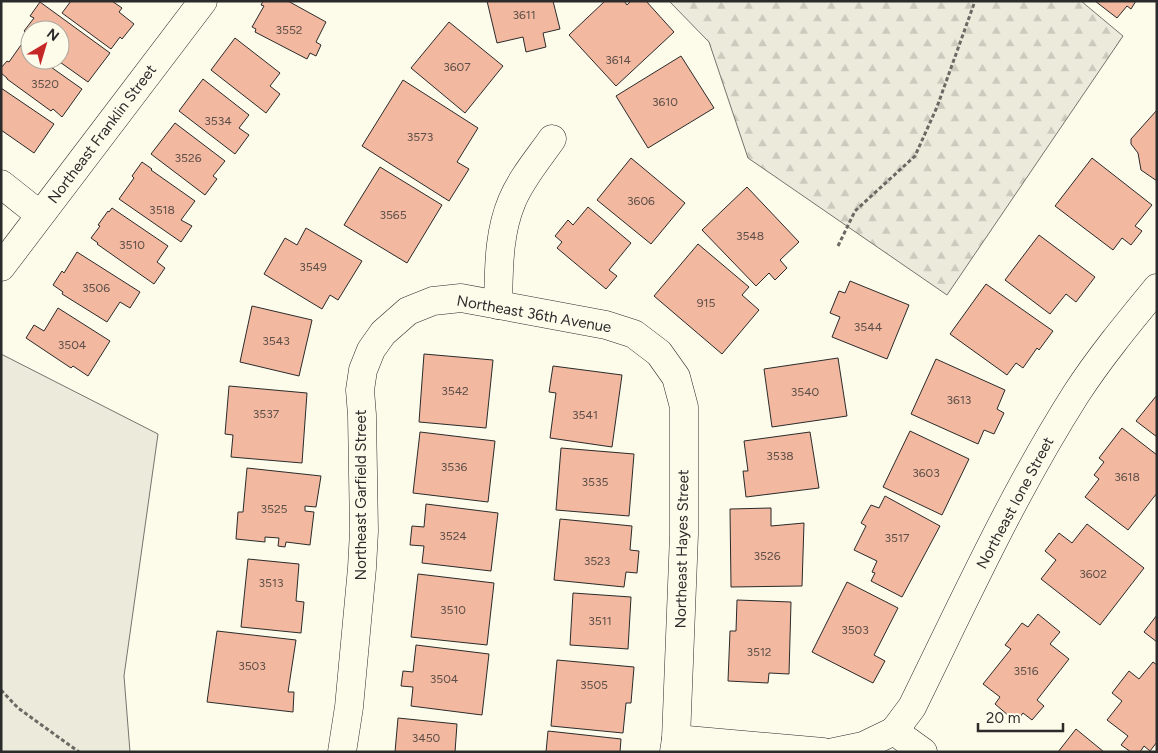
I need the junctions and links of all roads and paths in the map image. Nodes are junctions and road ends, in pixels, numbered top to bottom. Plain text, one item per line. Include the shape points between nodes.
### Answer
1 (203, 1) edge
2 (975, 1) edge
3 (552, 139) dead end
4 (1, 184) edge
5 (40, 215) junction
6 (838, 246) dead end
7 (1, 267) edge
8 (1157, 288) edge
9 (498, 305) junction
10 (383, 333) joint
11 (659, 353) joint
12 (1, 690) edge
13 (894, 730) junction
14 (675, 746) edge
15 (79, 752) edge
16 (342, 752) edge
17 (823, 752) edge
18 (834, 752) edge
19 (922, 752) edge

1 - 5 street, Northeast Franklin Street
2 - 6 path via 915,156 855,211
3 - 9 street via 521,183 505,220
4 - 5 street
5 - 7 street, Northeast Franklin Street
8 - 13 street, Northeast Ione Street via 1078,392 1046,443 1016,496 912,707
9 - 10 street, Northeast 36th Avenue via 461,298 433,300 408,311
9 - 11 street, Northeast 36th Avenue via 606,325 634,334
10 - 16 street, Northeast Garfield Street via 371,350 360,390 364,531 350,707
11 - 14 street, Northeast Hayes Street via 676,377 684,407 684,534
12 - 15 path via 18,708
13 - 18 street via 864,746
13 - 19 street
14 - 17 street

